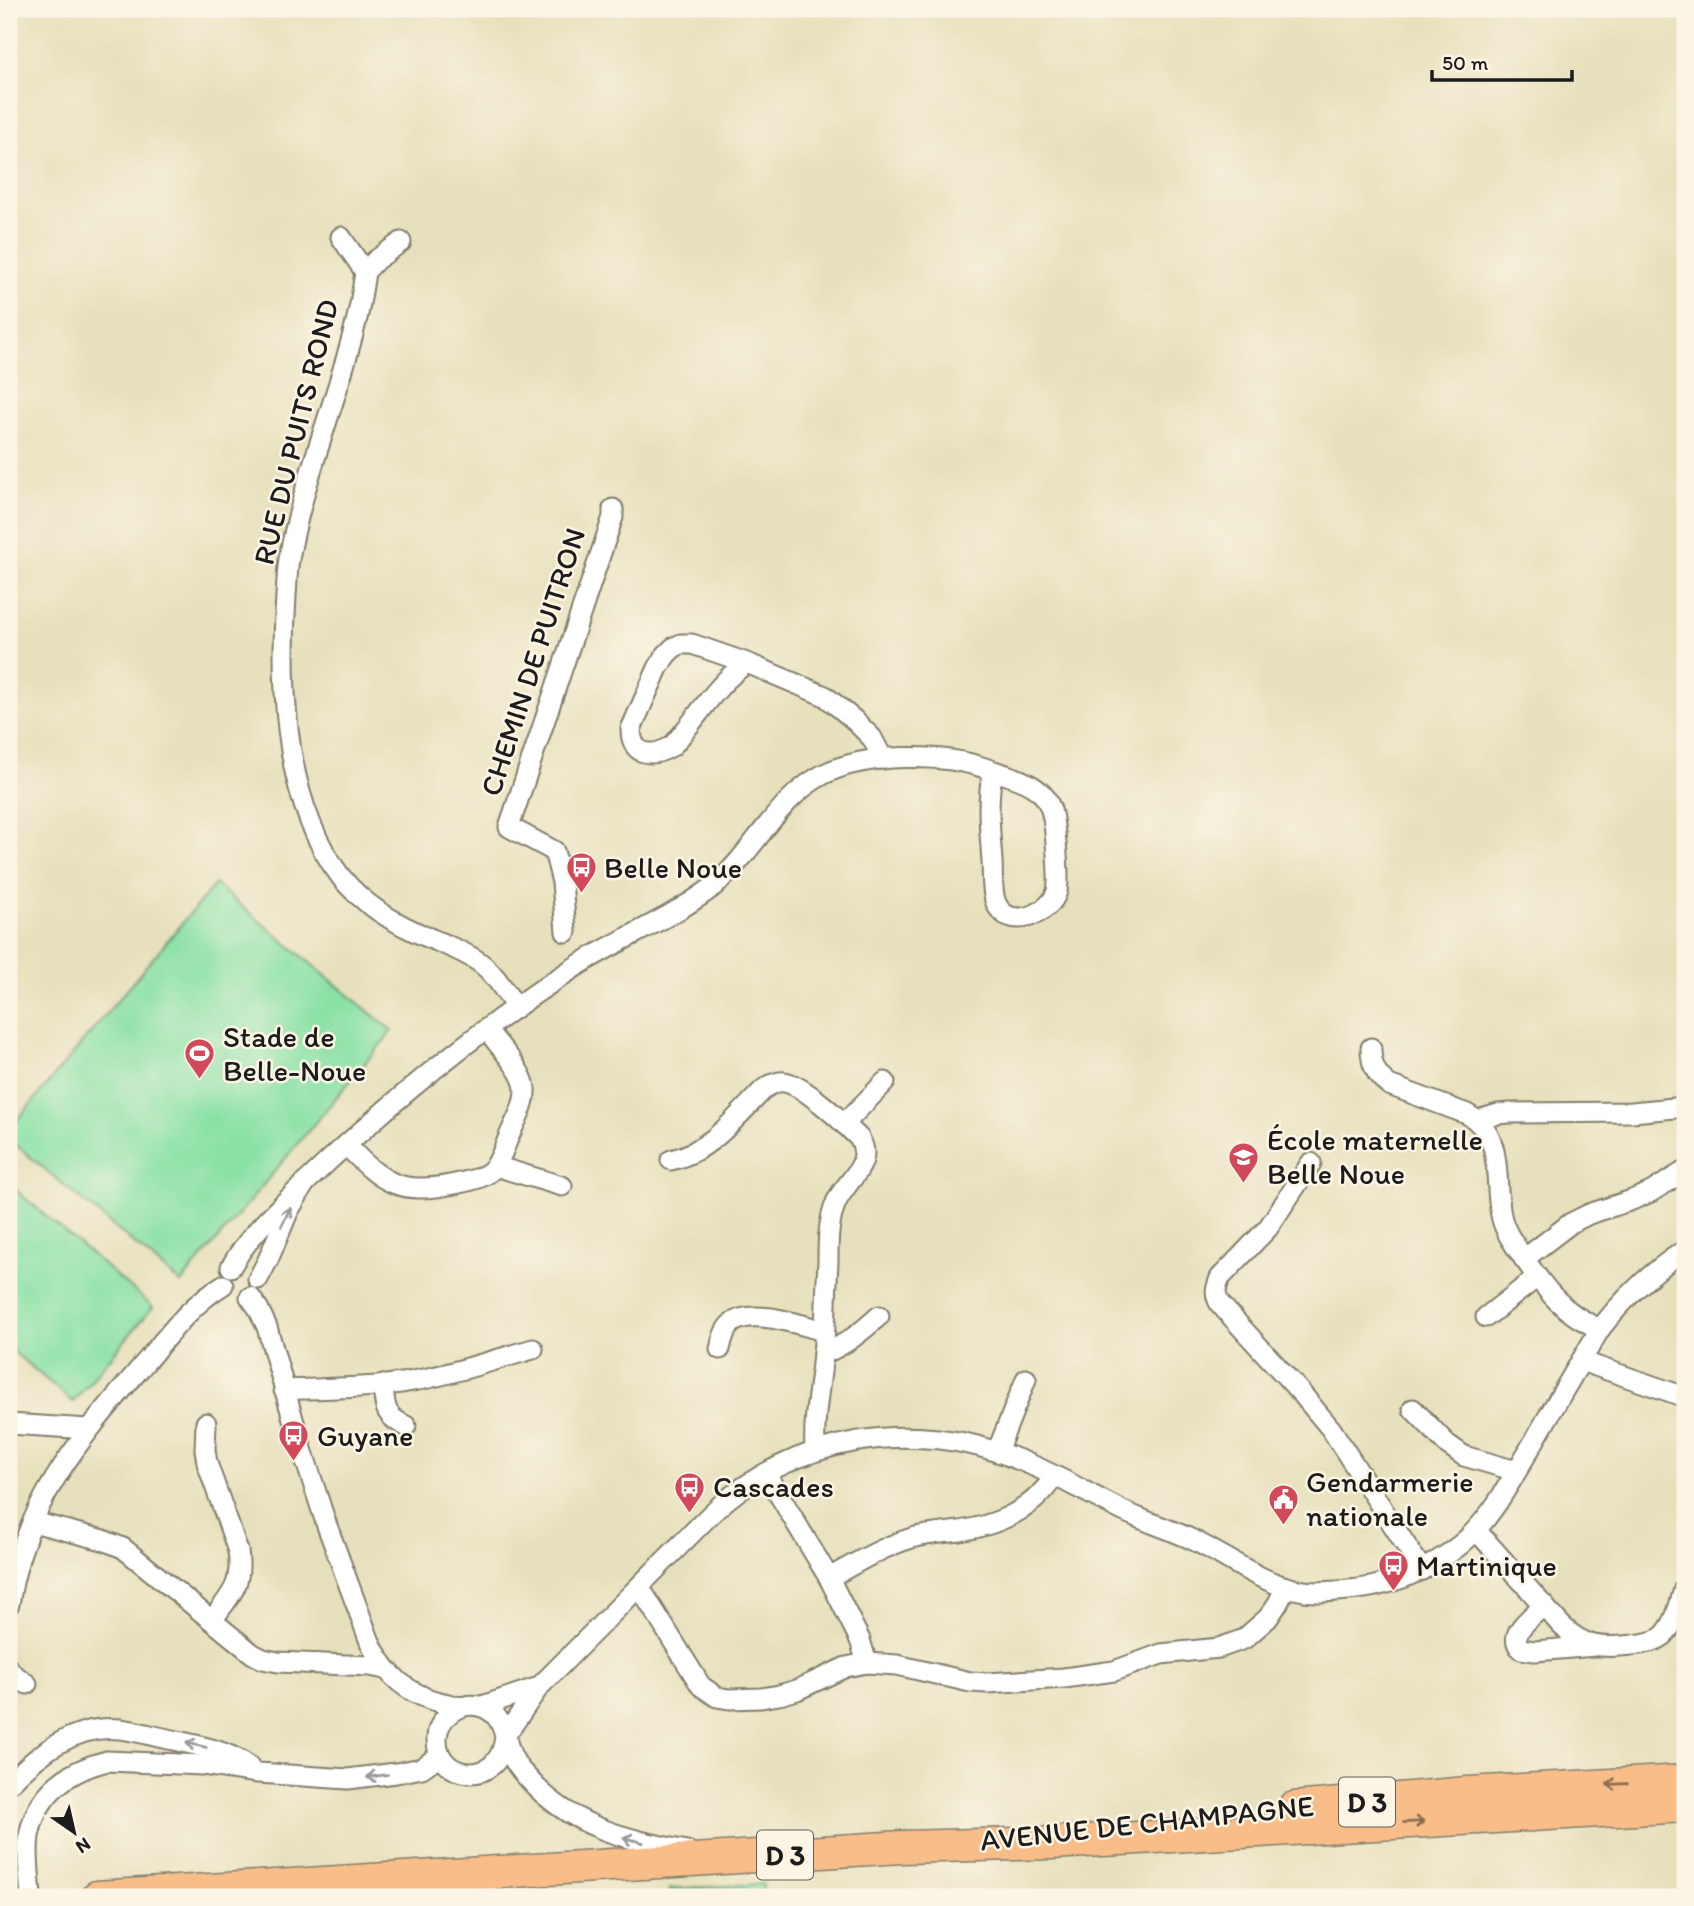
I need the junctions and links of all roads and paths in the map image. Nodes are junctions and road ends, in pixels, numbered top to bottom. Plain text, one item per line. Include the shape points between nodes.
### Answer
1 (341, 237) dead end
2 (401, 243) dead end
3 (365, 272) junction
4 (613, 509) dead end
5 (747, 663) junction
6 (883, 760) junction
7 (993, 771) junction
8 (566, 932) dead end
9 (516, 1007) junction
10 (487, 1030) junction
11 (1371, 1048) dead end
12 (885, 1083) dead end
13 (1685, 1107) edge
14 (1478, 1120) junction
15 (844, 1124) junction
16 (346, 1145) junction
17 (671, 1160) dead end
18 (1311, 1163) dead end
19 (495, 1166) junction
20 (1684, 1171) edge
21 (305, 1183) junction
22 (562, 1186) dead end
23 (1685, 1251) edge
24 (1524, 1259) junction
25 (231, 1267) junction
26 (1536, 1278) junction
27 (223, 1285) junction
28 (254, 1288) junction
29 (879, 1316) dead end
30 (1486, 1317) dead end
31 (1600, 1329) junction
32 (824, 1331) junction
33 (533, 1349) dead end
34 (720, 1349) dead end
35 (823, 1354) junction
36 (1581, 1361) junction
37 (1026, 1379) dead end
38 (383, 1385) junction
39 (284, 1390) junction
40 (1685, 1397) edge
41 (1413, 1409) dead end
42 (206, 1423) dead end
43 (9, 1424) edge
44 (406, 1426) dead end
45 (89, 1429) junction
46 (816, 1451) junction
47 (998, 1452) junction
48 (1516, 1471) junction
49 (766, 1473) junction
50 (1054, 1476) junction
51 (33, 1522) junction
52 (1476, 1530) junction
53 (1422, 1570) junction
54 (829, 1578) junction
55 (1685, 1586) edge
56 (1286, 1587) junction
57 (640, 1588) junction
58 (9, 1604) edge
59 (1544, 1605) junction
60 (212, 1620) junction
61 (1596, 1646) junction
62 (867, 1663) junction
63 (9, 1668) edge
64 (385, 1669) junction
65 (27, 1684) dead end
66 (539, 1687) junction
67 (482, 1706) junction
68 (460, 1707) junction
69 (505, 1736) junction
70 (440, 1755) junction
71 (258, 1773) junction
72 (1685, 1781) edge
73 (9, 1784) edge
74 (1685, 1805) edge
75 (902, 1847) junction
76 (724, 1858) junction
77 (533, 1870) junction
78 (151, 1894) junction
79 (31, 1897) edge
80 (97, 1897) edge
81 (183, 1897) edge
82 (439, 1897) edge

1 - 3 street, RUE DU PUITS ROND
2 - 3 street, RUE DU PUITS ROND
3 - 9 street, RUE DU PUITS ROND via 359,312 310,472 289,562 284,686 295,776 315,835 354,891 411,930 482,964
4 - 8 street, CHEMIN DE PUITRON via 509,827 554,851
5 - 5 street via 692,644 673,648 658,668 631,729 635,745 654,754 672,746 726,681
5 - 6 street via 825,696 872,738
6 - 7 street via 948,759
6 - 9 street via 849,765 811,781 713,886
7 - 7 street via 1041,792 1053,818 1057,893 1045,908 1018,919 1007,916 996,902 988,799
9 - 10 street
10 - 16 street
10 - 19 street via 525,1088 524,1101
11 - 14 street via 1375,1070 1390,1086
12 - 15 street
13 - 14 street via 1509,1113
14 - 24 street via 1494,1149 1504,1226
15 - 17 street via 796,1086 780,1082 764,1089 695,1152
15 - 32 street via 859,1138 865,1154 834,1205 829,1226
16 - 19 street via 371,1169 406,1188 475,1180
16 - 21 street
18 - 53 street via 1268,1228 1220,1278 1215,1295 1332,1429
19 - 22 street
20 - 24 street via 1651,1192 1571,1223
21 - 25 street via 239,1252
28 -> 21 street
23 - 31 street via 1635,1288
24 - 26 street
25 - 27 street
25 - 28 street via 244,1265 255,1273
26 - 30 street
26 - 31 street via 1568,1312
27 - 28 street via 230,1297 243,1300
27 - 45 street via 180,1321
28 - 39 street
29 - 35 street via 858,1336
31 - 36 street
32 - 34 street via 750,1316 730,1324
32 - 35 street
33 - 38 street via 449,1373
35 - 46 street via 814,1417
36 - 40 street
36 - 48 street
37 - 47 street
38 - 39 street
38 - 44 street via 386,1409
39 - 64 street via 326,1523 370,1642
41 - 48 street via 1464,1456
42 - 60 street via 207,1464 240,1565 232,1594
43 - 45 street
45 - 51 street via 54,1478
46 - 47 street via 845,1442 901,1436 964,1442
46 - 49 street
47 - 50 street
48 - 52 street
49 - 54 street
49 - 57 street via 721,1505
50 - 54 street via 1029,1505 1002,1520 913,1538
50 - 56 street
51 - 58 street via 17,1562
51 - 60 street via 122,1548
52 - 53 street
52 - 59 street
53 - 56 street via 1362,1590 1317,1592
54 - 62 street
55 - 61 street via 1662,1637 1642,1644
56 - 62 street via 1268,1618 1244,1639 1219,1648 1161,1654 1093,1675 978,1683
57 - 62 street via 701,1686 717,1697 779,1695
57 - 66 street
59 - 61 street via 1566,1630
59 - 61 street via 1517,1633 1516,1644 1521,1649
60 - 64 street via 263,1659
63 - 65 street
64 - 68 street via 423,1697
66 - 67 street
66 - 69 street
67 - 68 street
67 - 69 street via 498,1718
68 - 70 street via 439,1727
69 - 70 street via 500,1759 481,1772 457,1771
76 -> 69 street via 639,1842 575,1818 528,1779
70 -> 71 street via 422,1768 348,1779
71 -> 73 street via 217,1750 120,1729 95,1730 50,1748
71 - 79 street via 203,1765 107,1761 74,1772 46,1797 36,1814 28,1850
72 -> 75 main road, AVENUE DE CHAMPAGNE / D 3 via 1468,1793
75 -> 74 main road, D 3 via 1066,1842
75 - 76 main road, D 3
76 - 77 main road, D 3
77 - 78 main road, D 3
77 - 82 street
78 - 80 main road, D 3
78 - 81 street

